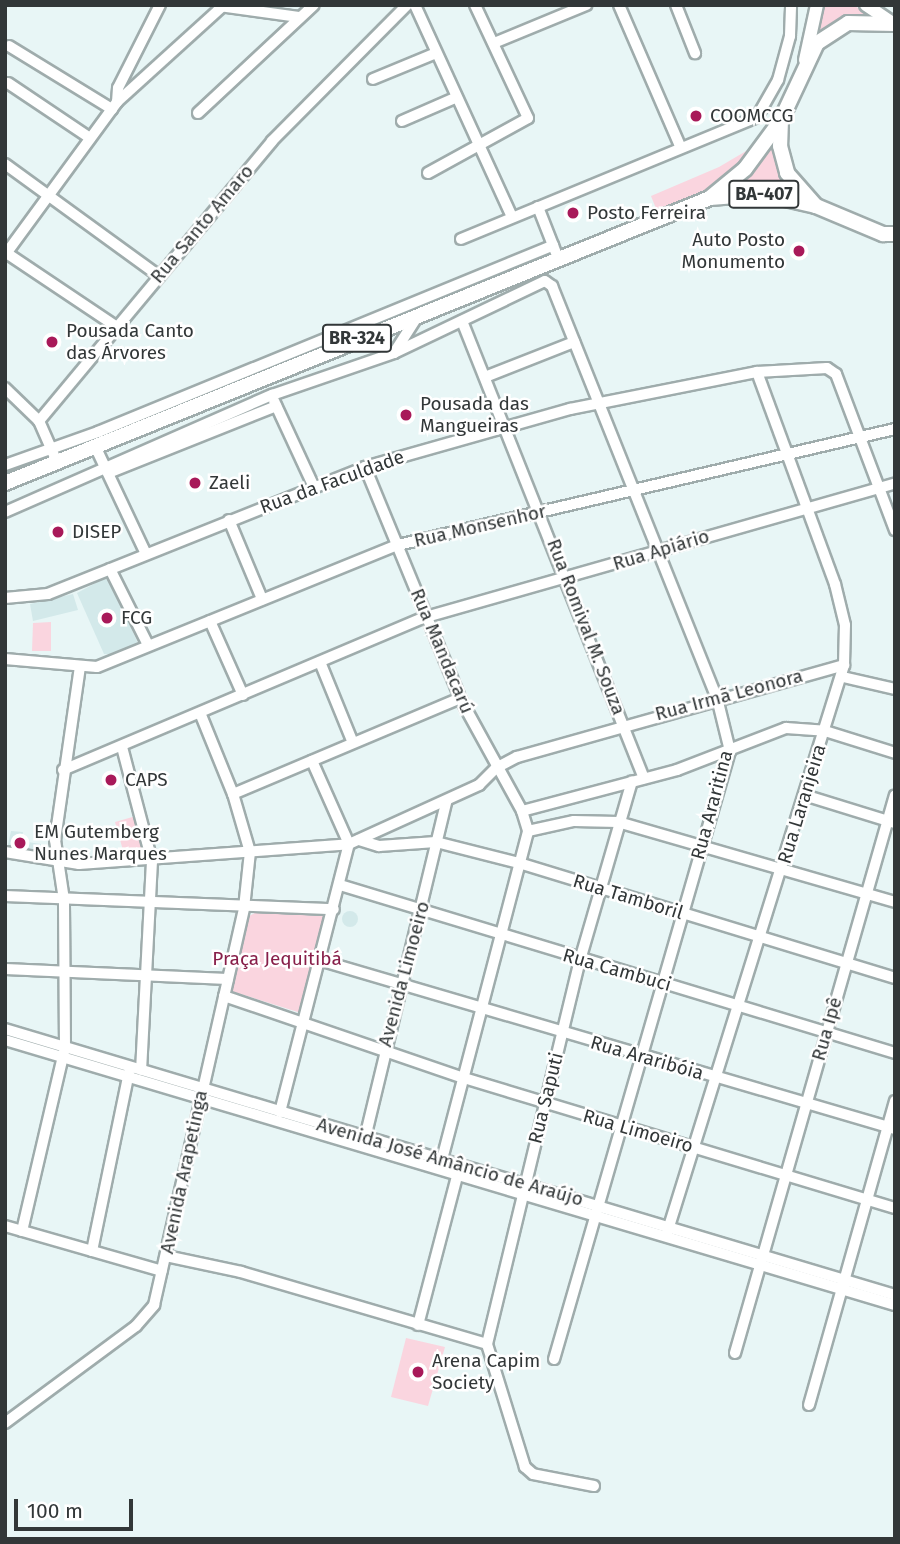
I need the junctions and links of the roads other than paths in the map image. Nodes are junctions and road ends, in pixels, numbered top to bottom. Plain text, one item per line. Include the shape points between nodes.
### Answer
1 (160, 5) edge
2 (314, 5) edge
3 (407, 5) edge
4 (415, 5) edge
5 (475, 5) edge
6 (586, 5) edge
7 (619, 5) edge
8 (676, 5) edge
9 (791, 5) edge
10 (817, 5) edge
11 (866, 5) edge
12 (220, 6) edge
13 (558, 10) edge
14 (299, 17) junction
15 (894, 23) edge
16 (494, 43) junction
17 (9, 46) dead end
18 (436, 53) junction
19 (695, 53) dead end
20 (804, 63) junction
21 (373, 79) dead end
22 (8, 83) dead end
23 (455, 98) junction
24 (115, 105) junction
25 (198, 113) dead end
26 (781, 120) junction
27 (401, 121) dead end
28 (90, 138) junction
29 (680, 146) junction
30 (478, 148) junction
31 (5, 164) edge
32 (428, 173) dead end
33 (47, 196) junction
34 (710, 198) junction
35 (816, 206) junction
36 (538, 207) junction
37 (512, 217) junction
38 (891, 237) edge
39 (461, 239) dead end
40 (555, 252) junction
41 (6, 253) edge
42 (159, 276) junction
43 (418, 314) junction
44 (462, 321) junction
45 (117, 327) junction
46 (574, 342) junction
47 (394, 353) junction
48 (296, 362) junction
49 (757, 372) junction
50 (485, 377) junction
51 (304, 382) junction
52 (5, 388) edge
53 (274, 400) junction
54 (597, 405) junction
55 (39, 421) junction
56 (505, 426) junction
57 (895, 429) edge
58 (863, 437) junction
59 (49, 446) junction
60 (95, 446) junction
61 (788, 454) junction
62 (57, 462) junction
63 (5, 465) edge
64 (365, 467) junction
65 (106, 469) junction
66 (5, 483) edge
67 (895, 483) edge
68 (313, 485) junction
69 (880, 487) junction
70 (633, 489) junction
71 (808, 507) junction
72 (5, 512) edge
73 (541, 512) junction
74 (229, 520) junction
75 (895, 530) edge
76 (398, 545) junction
77 (656, 551) junction
78 (146, 554) junction
79 (110, 569) junction
80 (568, 579) junction
81 (5, 598) edge
82 (262, 599) junction
83 (426, 617) junction
84 (210, 621) junction
85 (148, 643) junction
86 (5, 659) edge
87 (320, 662) junction
88 (844, 665) junction
89 (80, 667) junction
90 (843, 677) junction
91 (895, 689) edge
92 (243, 695) junction
93 (460, 698) junction
94 (716, 698) junction
95 (201, 715) junction
96 (624, 724) junction
97 (825, 731) junction
98 (354, 743) junction
99 (122, 747) junction
100 (730, 751) junction
101 (895, 753) edge
102 (312, 761) junction
103 (496, 768) junction
104 (63, 770) junction
105 (638, 779) junction
106 (233, 794) junction
107 (804, 795) junction
108 (895, 795) edge
109 (446, 802) junction
110 (522, 811) junction
111 (618, 822) junction
112 (891, 822) edge
113 (528, 831) junction
114 (354, 842) junction
115 (436, 842) junction
116 (702, 845) junction
117 (5, 852) edge
118 (250, 852) junction
119 (152, 861) junction
120 (62, 863) junction
121 (519, 863) junction
122 (782, 871) junction
123 (340, 886) junction
124 (599, 888) junction
125 (864, 894) junction
126 (5, 896) edge
127 (150, 899) junction
128 (64, 900) junction
129 (895, 902) edge
130 (244, 908) junction
131 (334, 909) junction
132 (422, 910) junction
133 (682, 914) junction
134 (501, 933) junction
135 (762, 937) junction
136 (319, 960) junction
137 (580, 960) junction
138 (845, 962) junction
139 (5, 969) edge
140 (66, 970) junction
141 (146, 974) junction
142 (895, 978) edge
143 (228, 979) junction
144 (663, 982) junction
145 (399, 986) junction
146 (224, 996) junction
147 (740, 1006) junction
148 (480, 1010) junction
149 (300, 1024) junction
150 (5, 1029) edge
151 (826, 1033) junction
152 (562, 1034) junction
153 (5, 1040) edge
154 (64, 1053) junction
155 (383, 1053) junction
156 (895, 1054) edge
157 (643, 1057) junction
158 (133, 1072) junction
159 (717, 1077) junction
160 (464, 1079) junction
161 (202, 1093) junction
162 (895, 1101) edge
163 (805, 1102) junction
164 (546, 1104) junction
165 (280, 1112) junction
166 (621, 1126) junction
167 (891, 1128) edge
168 (364, 1142) junction
169 (696, 1147) junction
170 (441, 1164) junction
171 (459, 1170) junction
172 (784, 1176) junction
173 (523, 1190) junction
174 (870, 1201) junction
175 (599, 1206) junction
176 (895, 1208) edge
177 (595, 1217) junction
178 (5, 1226) edge
179 (22, 1231) junction
180 (668, 1231) junction
181 (92, 1251) junction
182 (166, 1256) junction
183 (759, 1257) junction
184 (162, 1271) junction
185 (846, 1284) junction
186 (895, 1295) edge
187 (895, 1305) edge
188 (418, 1325) junction
189 (488, 1344) junction
190 (735, 1353) dead end
191 (554, 1359) dead end
192 (809, 1405) dead end
193 (5, 1423) edge
194 (594, 1486) dead end

1 - 24 street via 118,88
2 - 14 street
3 - 42 street, Rua Santo Amaro via 272,141
4 - 18 street
5 - 16 street
6 - 13 street
7 - 29 street
8 - 19 street
9 - 29 street via 790,36 778,80 757,117
10 - 20 main road
11 - 15 main road
12 - 14 street
12 - 24 street
13 - 16 street
14 - 25 street
15 - 20 highway via 866,21 841,26 817,43
16 - 30 street via 529,116
17 - 24 street
18 - 21 street
18 - 23 street
20 - 26 highway
22 - 28 street
23 - 27 street
23 - 30 street
24 - 28 street
26 - 34 highway, BA-407 via 745,169
26 - 35 highway via 780,146 787,173
28 - 33 street
29 - 36 street
30 - 32 street
30 - 37 street
31 - 33 street
33 - 41 street
33 - 42 street
34 - 35 highway, BA-407 via 763,194
34 - 40 highway, BR-324
35 - 38 highway
36 - 37 street
36 - 40 street
37 - 39 street
40 - 43 highway, BR-324
40 - 59 street via 99,432
41 - 45 street
42 - 45 street, Rua Santo Amaro
43 - 47 street
43 - 48 highway, BR-324
44 - 46 street, Rua Araritina via 544,282 552,286
44 - 47 street
44 - 50 street, Rua Romival M. Souza
45 - 55 street, Rua Santo Amaro
46 - 50 street
46 - 54 street, Rua Araritina
47 - 51 street
48 - 51 street
48 - 60 highway, BR-324
49 - 54 street, Rua da Faculdade
49 - 58 street, Rua da Faculdade via 833,371
49 - 61 street, Rua Laranjeira
50 - 56 street, Rua Romival M. Souza
51 - 53 street
52 - 55 street
53 - 65 street
53 - 68 street
54 - 56 street, Rua da Faculdade
54 - 70 street, Rua Araritina
55 - 59 street
56 - 64 street, Rua da Faculdade
56 - 73 street, Rua Romival M. Souza
57 - 58 street, Rua Monsenhor
58 - 61 street, Rua Monsenhor
58 - 69 street
59 - 62 street
59 - 63 street
60 - 62 highway, BR-324
60 - 65 street
61 - 70 street, Rua Monsenhor
61 - 71 street, Rua Laranjeira
62 - 66 highway, BR-324
64 - 68 street, Rua da Faculdade
64 - 76 street, Rua Mandacarú
65 - 72 street
65 - 78 street
67 - 69 street, Rua Apiário
68 - 74 street, Rua da Faculdade
69 - 71 street, Rua Apiário
69 - 75 street
70 - 73 street, Rua Monsenhor
70 - 77 street, Rua Araritina
71 - 77 street, Rua Apiário
71 - 88 street, Rua Laranjeira via 843,612
73 - 76 street, Rua Monsenhor
73 - 80 street, Rua Romival M. Souza
74 - 78 street, Rua da Faculdade
74 - 82 street
76 - 82 street, Rua Monsenhor
76 - 83 street, Rua Mandacarú
77 - 80 street, Rua Apiário
77 - 94 street, Rua Araritina
78 - 79 street, Rua da Faculdade
79 - 81 street, Rua da Faculdade via 48,594
79 - 85 street
80 - 83 street, Rua Apiário
80 - 96 street, Rua Romival M. Souza
82 - 84 street, Rua Monsenhor
83 - 87 street, Rua Apiário
83 - 93 street, Rua Mandacarú
84 - 85 street, Rua Monsenhor
84 - 92 street
85 - 89 street, Rua Monsenhor via 112,662
86 - 89 street, Rua Monsenhor
87 - 92 street, Rua Apiário
87 - 98 street
88 - 90 street, Rua Laranjeira
88 - 94 street, Rua Irmã Leonora
89 - 104 street
90 - 91 street
90 - 97 street, Rua Laranjeira
92 - 95 street, Rua Apiário
93 - 98 street
93 - 103 street, Rua Mandacarú
94 - 96 street, Rua Irmã Leonora
94 - 100 street, Rua Araritina
95 - 99 street, Rua Apiário
95 - 106 street
96 - 103 street, Rua Irmã Leonora via 517,757
96 - 105 street, Rua Romival M. Souza
97 - 100 street via 786,728
97 - 101 street
97 - 107 street, Rua Laranjeira
98 - 102 street
99 - 104 street, Rua Apiário
99 - 119 street
100 - 105 street
100 - 116 street, Rua Araritina
102 - 106 street
102 - 114 street
103 - 109 street, Rua Tamboril via 479,785
103 - 110 street, Rua Mandacarú
104 - 120 street via 55,840
105 - 110 street
105 - 111 street, Rua Saputi
106 - 118 street
107 - 112 street
107 - 122 street, Rua Laranjeira
108 - 112 street, Rua Ipê
109 - 114 street, Rua Tamboril
109 - 115 street, Avenida Limoeiro
110 - 113 street, Rua Mandacarú
111 - 113 street via 574,821
111 - 116 street
111 - 124 street, Rua Saputi
112 - 125 street, Rua Ipê
113 - 121 street
114 - 115 street, Rua Tamboril via 379,846
114 - 118 street, Rua Tamboril
114 - 123 street
115 - 121 street, Rua Tamboril
115 - 132 street, Avenida Limoeiro
116 - 122 street
116 - 133 street, Rua Araritina
117 - 120 street, Rua Tamboril
118 - 119 street, Rua Tamboril
118 - 130 street, Avenida Arapetinga
119 - 120 street, Rua Tamboril
119 - 127 street
120 - 128 street
121 - 124 street, Rua Tamboril
121 - 134 street
122 - 125 street
122 - 135 street, Rua Laranjeira
123 - 131 street
123 - 132 street, Rua Cambuci
124 - 133 street, Rua Tamboril
124 - 137 street, Rua Saputi
125 - 129 street
125 - 138 street, Rua Ipê
126 - 128 street
127 - 128 street
127 - 130 street
127 - 141 street
128 - 140 street
130 - 131 street
130 - 143 street, Avenida Arapetinga
131 - 136 street
132 - 134 street, Rua Cambuci
132 - 145 street, Avenida Limoeiro
133 - 135 street, Rua Tamboril
133 - 144 street, Rua Araritina
134 - 137 street, Rua Cambuci
134 - 148 street
135 - 138 street, Rua Tamboril
135 - 147 street, Rua Laranjeira
136 - 145 street, Rua Araribóia
136 - 149 street
137 - 144 street, Rua Cambuci
137 - 152 street, Rua Saputi
138 - 142 street, Rua Tamboril
138 - 151 street, Rua Ipê
139 - 140 street
140 - 141 street
140 - 154 street
141 - 143 street
141 - 158 street
143 - 146 street, Avenida Arapetinga
144 - 147 street, Rua Cambuci
144 - 157 street, Rua Araritina
145 - 148 street, Rua Araribóia
145 - 155 street, Avenida Limoeiro
146 - 149 street, Rua Limoeiro
146 - 161 street, Avenida Arapetinga
147 - 151 street, Rua Cambuci
147 - 159 street, Rua Laranjeira
148 - 152 street, Rua Araribóia
148 - 160 street
149 - 155 street, Rua Limoeiro
149 - 165 street
150 - 154 street, Avenida José Amâncio de Araújo
151 - 156 street, Rua Cambuci
151 - 163 street, Rua Ipê
152 - 157 street, Rua Araribóia
152 - 164 street, Rua Saputi
153 - 154 street
154 - 158 street, Avenida José Amâncio de Araújo
154 - 179 street
155 - 160 street, Rua Limoeiro
155 - 168 street, Avenida Limoeiro
157 - 159 street, Rua Araribóia
157 - 166 street, Rua Araritina
158 - 161 street, Avenida José Amâncio de Araújo
158 - 181 street
159 - 163 street, Rua Araribóia
159 - 169 street, Rua Laranjeira
160 - 164 street, Rua Limoeiro
160 - 170 street
161 - 165 street, Avenida José Amâncio de Araújo
161 - 168 street
161 - 182 street, Avenida Arapetinga
162 - 167 street
163 - 167 street, Rua Araribóia
163 - 172 street, Rua Ipê
164 - 166 street, Rua Limoeiro
164 - 173 street, Rua Saputi
165 - 168 street, Avenida José Amâncio de Araújo
166 - 169 street, Rua Limoeiro
166 - 175 street, Rua Araritina
167 - 174 street
168 - 170 street, Avenida José Amâncio de Araújo
169 - 172 street, Rua Limoeiro
169 - 180 street, Rua Laranjeira
170 - 171 street, Avenida José Amâncio de Araújo
171 - 173 street, Avenida José Amâncio de Araújo
171 - 188 street
172 - 174 street, Rua Limoeiro
172 - 183 street, Rua Ipê
173 - 175 street, Avenida José Amâncio de Araújo
173 - 177 street
173 - 189 street, Rua Saputi
174 - 176 street, Rua Limoeiro
174 - 185 street
175 - 177 street, Rua Araritina
175 - 180 street, Avenida José Amâncio de Araújo
177 - 180 street
177 - 191 street, Rua Araritina
178 - 179 street
179 - 181 street
180 - 183 street
181 - 184 street
182 - 184 street, Avenida Arapetinga
182 - 188 street via 241,1272
183 - 185 street
183 - 190 street, Rua Ipê
184 - 193 street, Avenida Arapetinga via 154,1305 136,1326
185 - 186 street
185 - 187 street
185 - 192 street
188 - 189 street
189 - 194 street, Rua Saputi via 525,1467 533,1474

